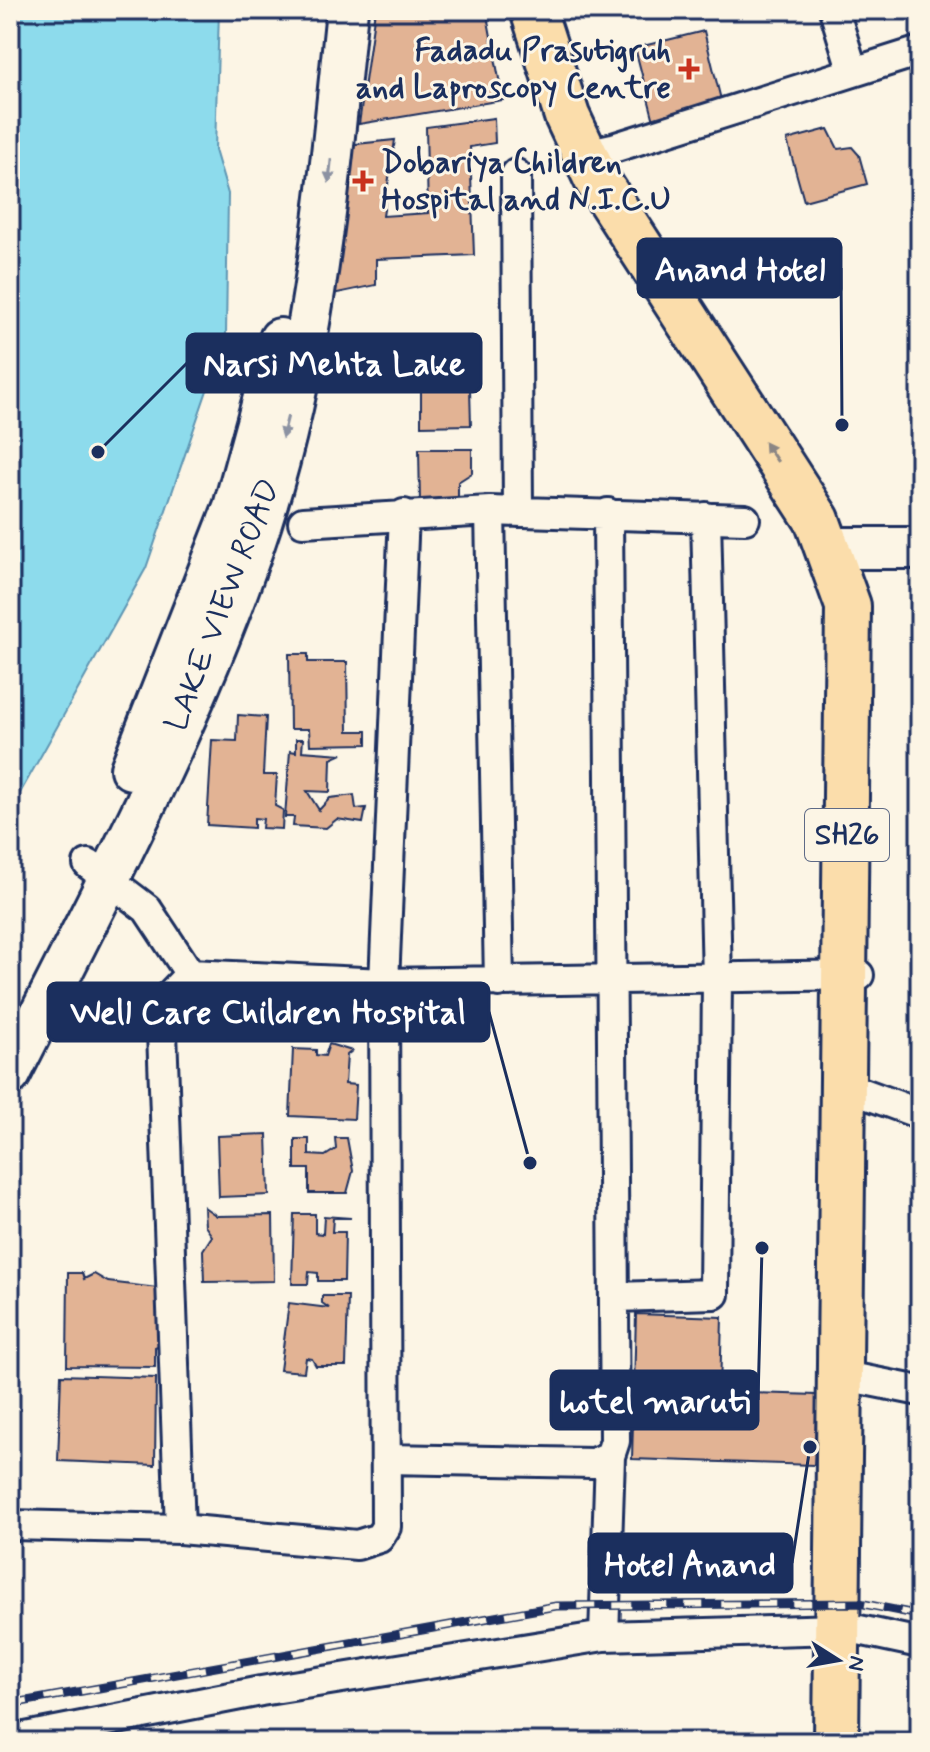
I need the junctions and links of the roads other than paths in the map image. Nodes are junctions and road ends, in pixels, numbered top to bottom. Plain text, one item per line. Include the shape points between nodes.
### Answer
1 (322, 10) edge
2 (347, 10) edge
3 (533, 10) edge
4 (561, 10) edge
5 (834, 10) edge
6 (920, 51) edge
7 (853, 72) junction
8 (599, 151) junction
9 (516, 174) dead end
10 (504, 511) junction
11 (608, 513) junction
12 (404, 514) junction
13 (706, 517) junction
14 (245, 519) junction
15 (745, 519) dead end
16 (303, 522) dead end
17 (846, 548) junction
18 (920, 548) edge
19 (98, 871) junction
20 (190, 974) junction
21 (854, 975) junction
22 (717, 980) junction
23 (614, 981) junction
24 (499, 982) junction
25 (384, 983) junction
26 (10, 1026) edge
27 (10, 1074) edge
28 (852, 1089) junction
29 (920, 1114) edge
30 (615, 1297) junction
31 (849, 1376) junction
32 (920, 1391) edge
33 (610, 1456) junction
34 (387, 1459) junction
35 (10, 1525) edge
36 (180, 1529) junction
37 (848, 1630) junction
38 (604, 1636) junction
39 (920, 1643) edge
40 (10, 1740) edge
41 (836, 1742) edge
42 (859, 1742) edge

1 - 14 main road, LAKE VIEW ROAD via 294,271
2 -> 14 main road, LAKE VIEW ROAD via 311,324
3 - 8 main road, SH26 via 567,116
4 - 8 main road, SH26
5 - 7 street
6 - 7 street
7 - 8 street
8 - 17 main road, SH26
9 - 10 street
10 - 11 street
10 - 12 street
10 - 24 street
11 - 13 street
11 - 23 street
12 - 16 street
12 - 25 street
13 - 15 street
13 - 22 street
14 - 19 main road, LAKE VIEW ROAD via 141,747
17 - 18 main road
17 - 21 main road, SH26 via 872,619
19 - 20 street via 147,909
19 - 26 main road, LAKE VIEW ROAD
19 - 27 main road, LAKE VIEW ROAD
20 - 25 street
20 - 36 street via 161,1004
21 - 22 street
21 - 28 main road, SH26
22 - 23 street
22 - 30 street via 714,1294
23 - 24 street
23 - 30 street
24 - 25 street
25 - 34 street
28 - 29 street
28 - 31 main road, SH26
30 - 33 street via 615,1441
31 - 32 street
31 - 37 main road, SH26
33 - 34 street via 593,1463
33 - 38 street
34 - 36 street via 386,1527 368,1542
35 - 36 street
37 - 38 street
37 - 39 street
37 - 41 main road, SH26
37 - 42 main road, SH26
38 - 40 street via 261,1691

